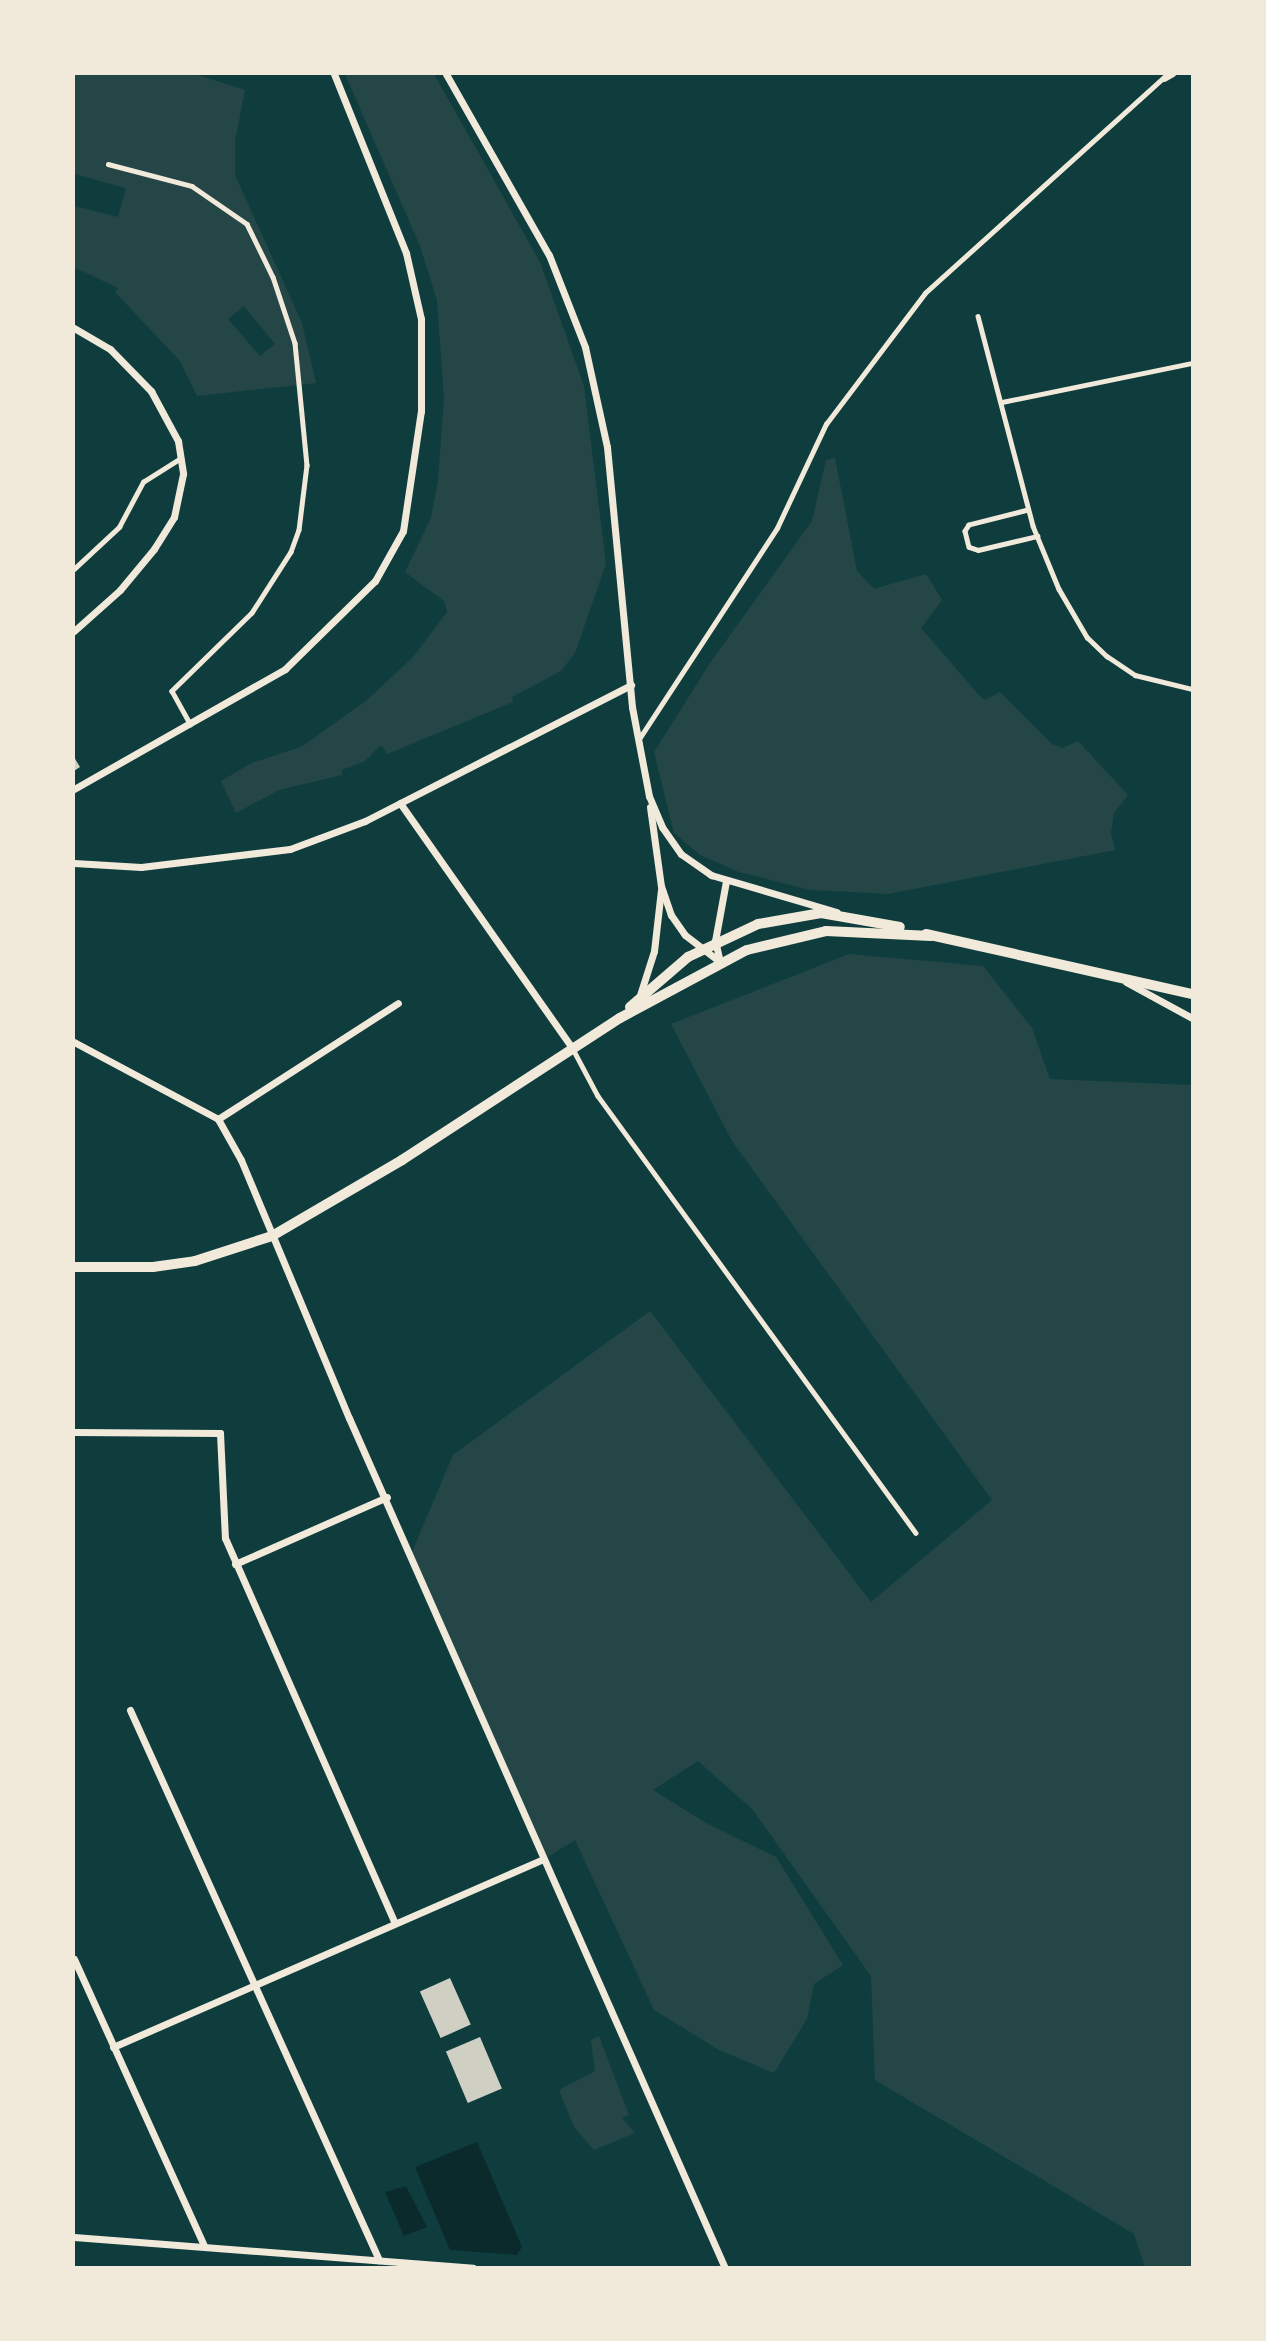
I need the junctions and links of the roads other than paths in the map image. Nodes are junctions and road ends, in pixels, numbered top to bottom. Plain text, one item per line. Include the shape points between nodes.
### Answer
1 (334, 74) edge
2 (446, 74) edge
3 (1167, 74) edge
4 (1173, 74) edge
5 (1152, 88) junction
6 (108, 164) dead end
7 (978, 316) dead end
8 (74, 328) edge
9 (1192, 363) edge
10 (1002, 402) junction
11 (181, 457) junction
12 (1028, 510) junction
13 (1037, 536) junction
14 (74, 569) edge
15 (74, 631) edge
16 (631, 685) junction
17 (1192, 689) edge
18 (191, 725) junction
19 (638, 739) junction
20 (74, 789) edge
21 (649, 796) junction
22 (400, 803) junction
23 (74, 863) edge
24 (726, 881) junction
25 (662, 886) junction
26 (855, 917) junction
27 (932, 936) junction
28 (715, 941) junction
29 (701, 949) junction
30 (720, 962) junction
31 (1125, 981) junction
32 (1192, 994) edge
33 (637, 1000) junction
34 (398, 1003) dead end
35 (620, 1018) junction
36 (1192, 1018) edge
37 (74, 1042) edge
38 (573, 1049) junction
39 (218, 1119) junction
40 (272, 1236) junction
41 (74, 1267) edge
42 (74, 1432) edge
43 (387, 1497) junction
44 (916, 1534) dead end
45 (235, 1564) junction
46 (131, 1710) dead end
47 (544, 1859) junction
48 (394, 1921) junction
49 (74, 1959) edge
50 (254, 1987) junction
51 (113, 2047) junction
52 (74, 2237) edge
53 (204, 2246) junction
54 (379, 2260) junction
55 (472, 2267) edge
56 (725, 2267) edge

1 - 18 street via 402,243 417,293 423,341 422,399 409,509 390,558 344,614 278,675
2 - 16 street via 549,255 585,348 607,447
3 - 5 lane
4 - 5 lane
5 - 19 lane via 925,293 826,424 777,528
6 - 18 lane via 192,186 247,224 273,277 295,343 307,465 299,530 291,552 252,613 172,691
7 - 10 lane
8 - 11 street via 110,349 146,384 173,427
9 - 10 lane
10 - 12 lane
11 - 14 lane via 143,482 119,527
11 - 15 street via 183,481 174,517 154,550 120,590
12 - 13 lane
12 - 13 lane via 969,525 965,531 969,547 978,550
13 - 17 lane via 1059,589 1087,637 1135,675
16 - 19 street
16 - 22 street
18 - 20 street
19 - 21 street
21 - 24 street via 676,848
21 - 25 street
22 - 23 street via 290,849 141,867
22 - 38 street
24 - 26 street
24 - 28 street
25 - 29 street via 676,922
25 - 33 street via 652,961
26 - 27 street
26 - 28 street via 800,915 758,924
27 - 30 street via 826,931 769,942
27 - 31 street
28 - 29 street
28 - 30 street
29 - 30 street
29 - 33 street
30 - 35 street
31 - 32 street
31 - 36 street
33 - 35 street
34 - 39 street
35 - 38 street
37 - 39 street
38 - 40 street via 402,1160
38 - 44 lane via 598,1096
39 - 40 street via 241,1160
40 - 41 street via 249,1246 163,1266
40 - 43 street
42 - 45 street via 219,1433 225,1538
43 - 45 street
43 - 47 street
45 - 48 street
46 - 50 street
47 - 48 street
47 - 56 street
48 - 50 street
49 - 51 street
50 - 51 street
50 - 54 street
51 - 53 street
52 - 53 street
53 - 54 street
54 - 55 street

